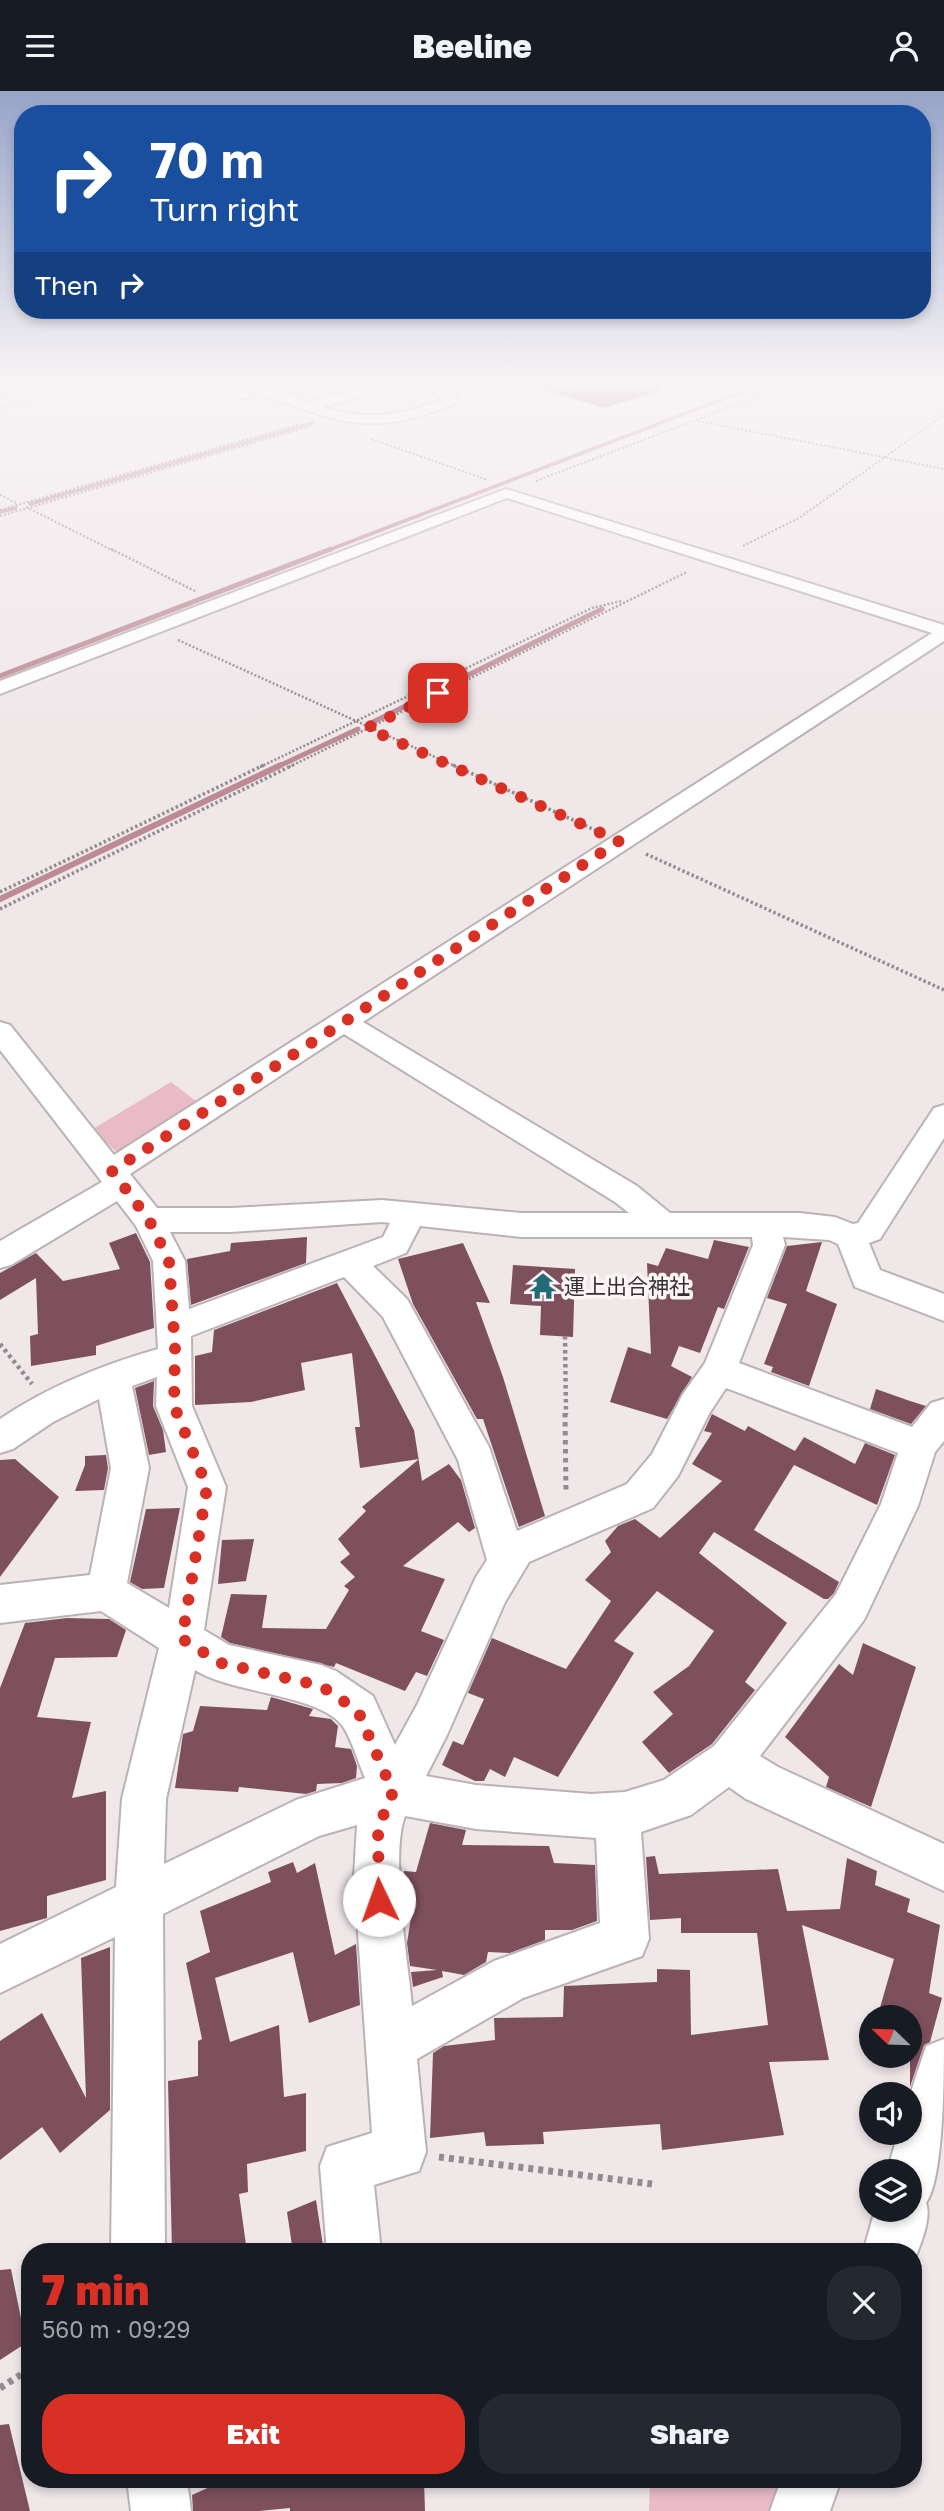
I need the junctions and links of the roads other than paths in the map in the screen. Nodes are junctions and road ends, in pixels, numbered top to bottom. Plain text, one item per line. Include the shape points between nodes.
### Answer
1 (496, 497) edge
2 (518, 497) edge
3 (944, 632) edge
4 (0, 688) edge
5 (344, 1022) junction
6 (0, 1031) edge
7 (944, 1115) edge
8 (116, 1178) junction
9 (410, 1214) junction
10 (149, 1220) junction
11 (662, 1224) junction
12 (765, 1224) junction
13 (851, 1237) junction
14 (0, 1256) edge
15 (349, 1262) junction
16 (944, 1308) edge
17 (175, 1343) junction
18 (719, 1370) junction
19 (113, 1377) junction
20 (932, 1429) edge
21 (0, 1438) edge
22 (507, 1563) junction
23 (106, 1592) junction
24 (0, 1604) edge
25 (182, 1639) junction
26 (729, 1761) junction
27 (393, 1792) junction
28 (617, 1815) junction
29 (944, 1868) edge
30 (139, 1901) junction
31 (0, 1969) edge
32 (391, 2046) junction
33 (944, 2064) edge
34 (917, 2159) edge
35 (899, 2222) edge
36 (138, 2243) edge
37 (353, 2243) edge
38 (893, 2243) edge
39 (158, 2488) edge
40 (808, 2488) edge
41 (161, 2511) edge
42 (800, 2511) edge

1 - 4 street
2 - 3 street
3 - 5 street
5 - 8 street
5 - 11 street via 626,1194
6 - 8 street
7 - 13 street via 869,1231
8 - 10 street
8 - 14 street
9 - 10 street via 382,1211
9 - 11 street via 520,1225
9 - 15 street via 395,1245
10 - 17 street via 169,1261
11 - 12 street
12 - 13 street via 835,1229
12 - 18 street via 769,1245
13 - 16 street via 867,1278
15 - 17 street
15 - 22 street via 395,1308 476,1458
17 - 19 street
17 - 25 street via 174,1406 207,1487
18 - 20 street
18 - 22 street via 665,1465 640,1496 515,1550
19 - 21 street via 34,1414
19 - 23 street via 130,1468
20 - 26 street via 850,1607
22 - 27 street
23 - 24 street
23 - 25 street
25 - 27 street via 221,1663 321,1686 358,1711
25 - 30 street via 144,1799
26 - 28 street via 675,1799
26 - 29 street via 762,1783
27 - 28 street via 476,1807
27 - 30 street via 312,1816
27 - 32 street via 378,1828 377,1876
28 - 32 street via 625,1939 510,1978
30 - 31 street
30 - 36 street
32 - 37 street via 400,2152 346,2166
33 - 34 street
35 - 38 street
39 - 41 street
40 - 42 street

